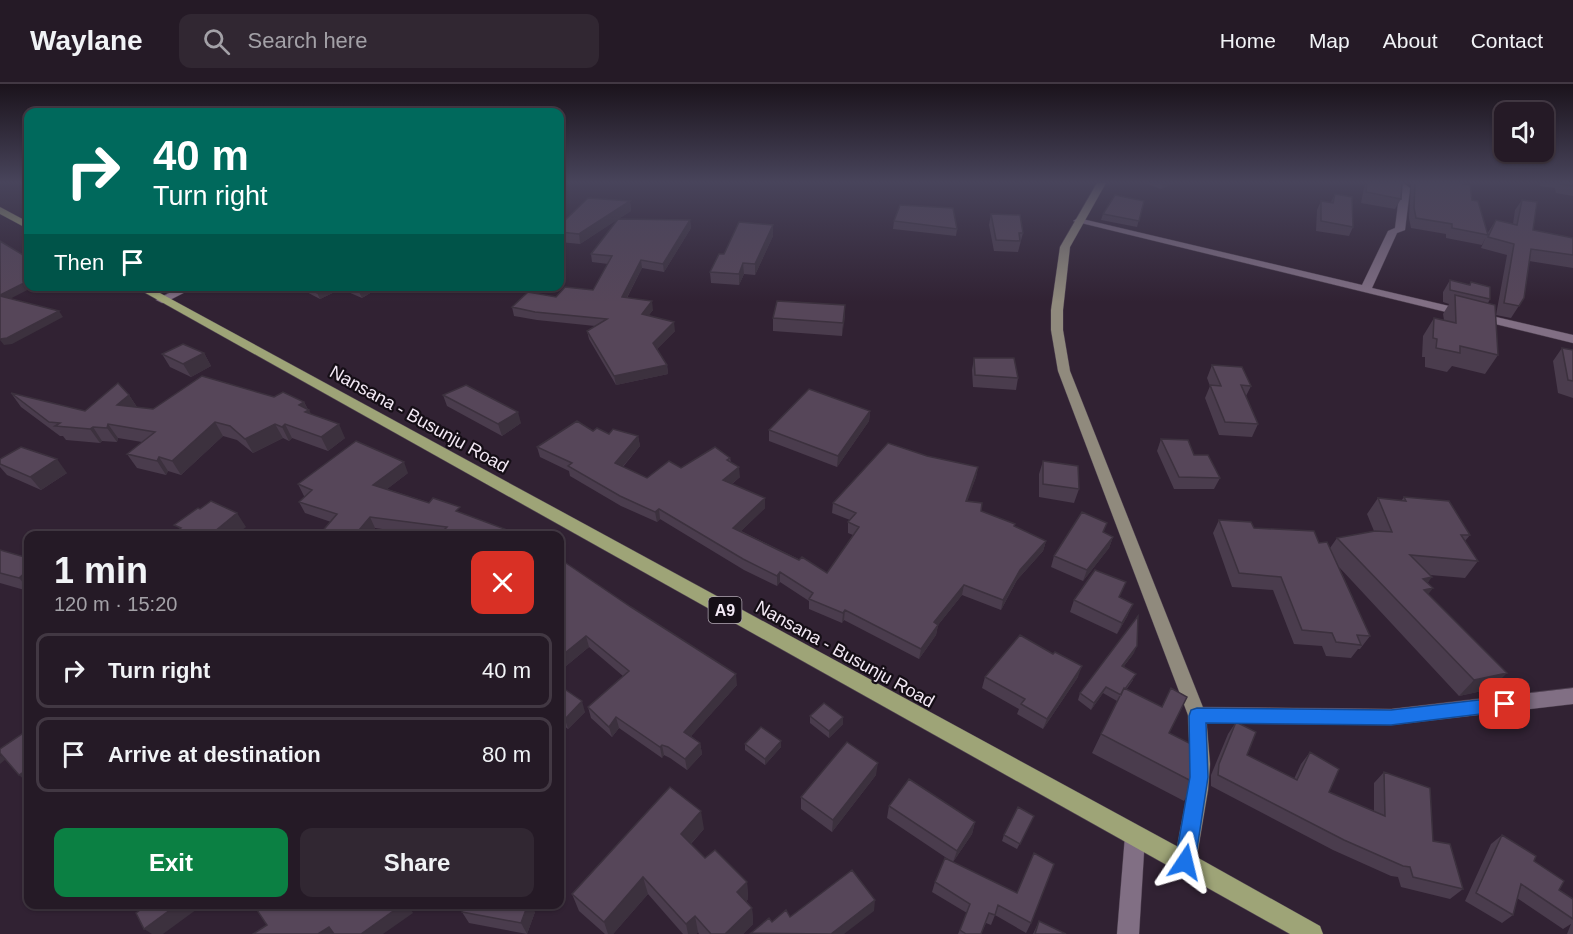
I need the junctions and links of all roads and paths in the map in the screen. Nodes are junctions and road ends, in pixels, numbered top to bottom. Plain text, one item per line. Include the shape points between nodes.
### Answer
1 (1077, 223) edge
2 (1085, 223) edge
3 (1401, 223) edge
4 (1365, 290) junction
5 (147, 291) edge
6 (181, 291) edge
7 (162, 300) junction
8 (1573, 339) edge
9 (1573, 696) edge
10 (1197, 716) junction
11 (1135, 836) junction
12 (1185, 862) junction
13 (1128, 934) edge
14 (1312, 934) edge

1 - 10 street via 1065,247 1060,274 1057,330 1064,371
2 - 4 street
3 - 4 street
4 - 8 street
5 - 7 main road, Nansana - Busunju Road / A9
6 - 7 street
7 - 11 main road, Nansana - Busunju Road / A9
9 - 10 street via 1391,717
10 - 12 street via 1200,764
11 - 12 main road, Nansana - Busunju Road / A9
11 - 13 street
12 - 14 main road, Nansana - Busunju Road / A9

